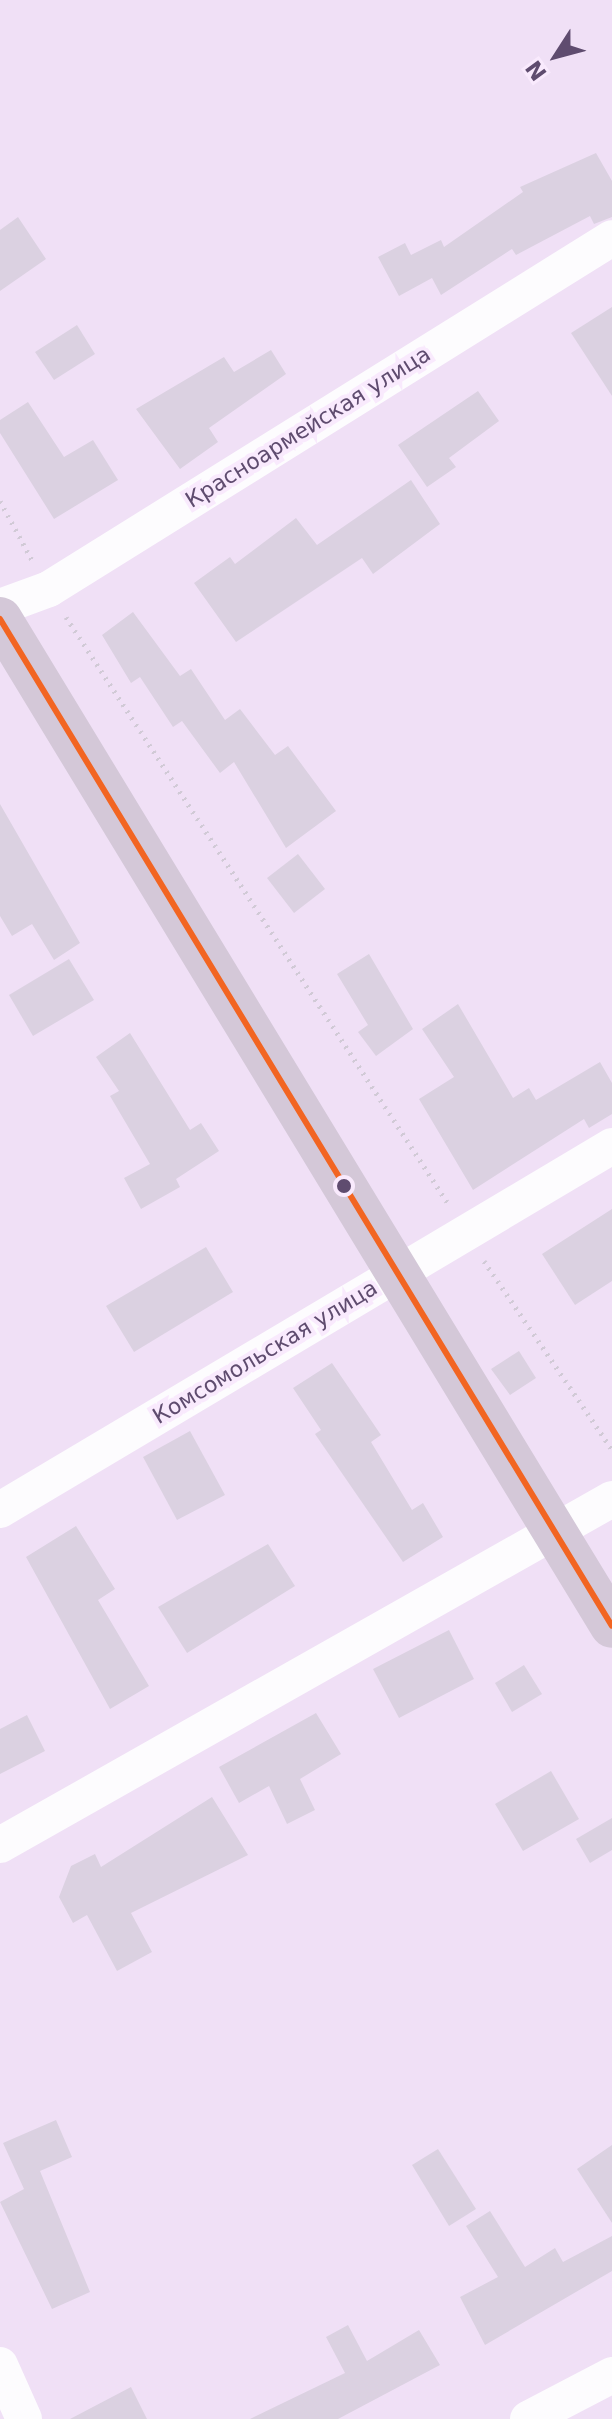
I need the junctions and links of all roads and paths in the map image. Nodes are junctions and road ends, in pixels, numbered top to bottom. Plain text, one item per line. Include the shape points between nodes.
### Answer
1 (612, 238) edge
2 (0, 501) edge
3 (49, 589) junction
4 (0, 607) edge
5 (0, 619) edge
6 (612, 1146) edge
7 (465, 1231) junction
8 (394, 1275) junction
9 (612, 1449) edge
10 (612, 1499) edge
11 (0, 1510) edge
12 (555, 1531) junction
13 (612, 1626) edge
14 (0, 1845) edge
15 (0, 2365) edge
16 (612, 2375) edge
17 (24, 2419) edge
18 (528, 2419) edge

1 - 3 street, Красноармейская улица
2 - 3 path
3 - 4 street, Красноармейская улица
3 - 7 path
5 - 8 main road
6 - 7 street, Комсомольская улица
7 - 8 street, Комсомольская улица
7 - 9 path
8 - 11 street, Комсомольская улица
8 - 12 main road
10 - 12 street
12 - 13 main road
12 - 14 street
15 - 17 street
16 - 18 street

